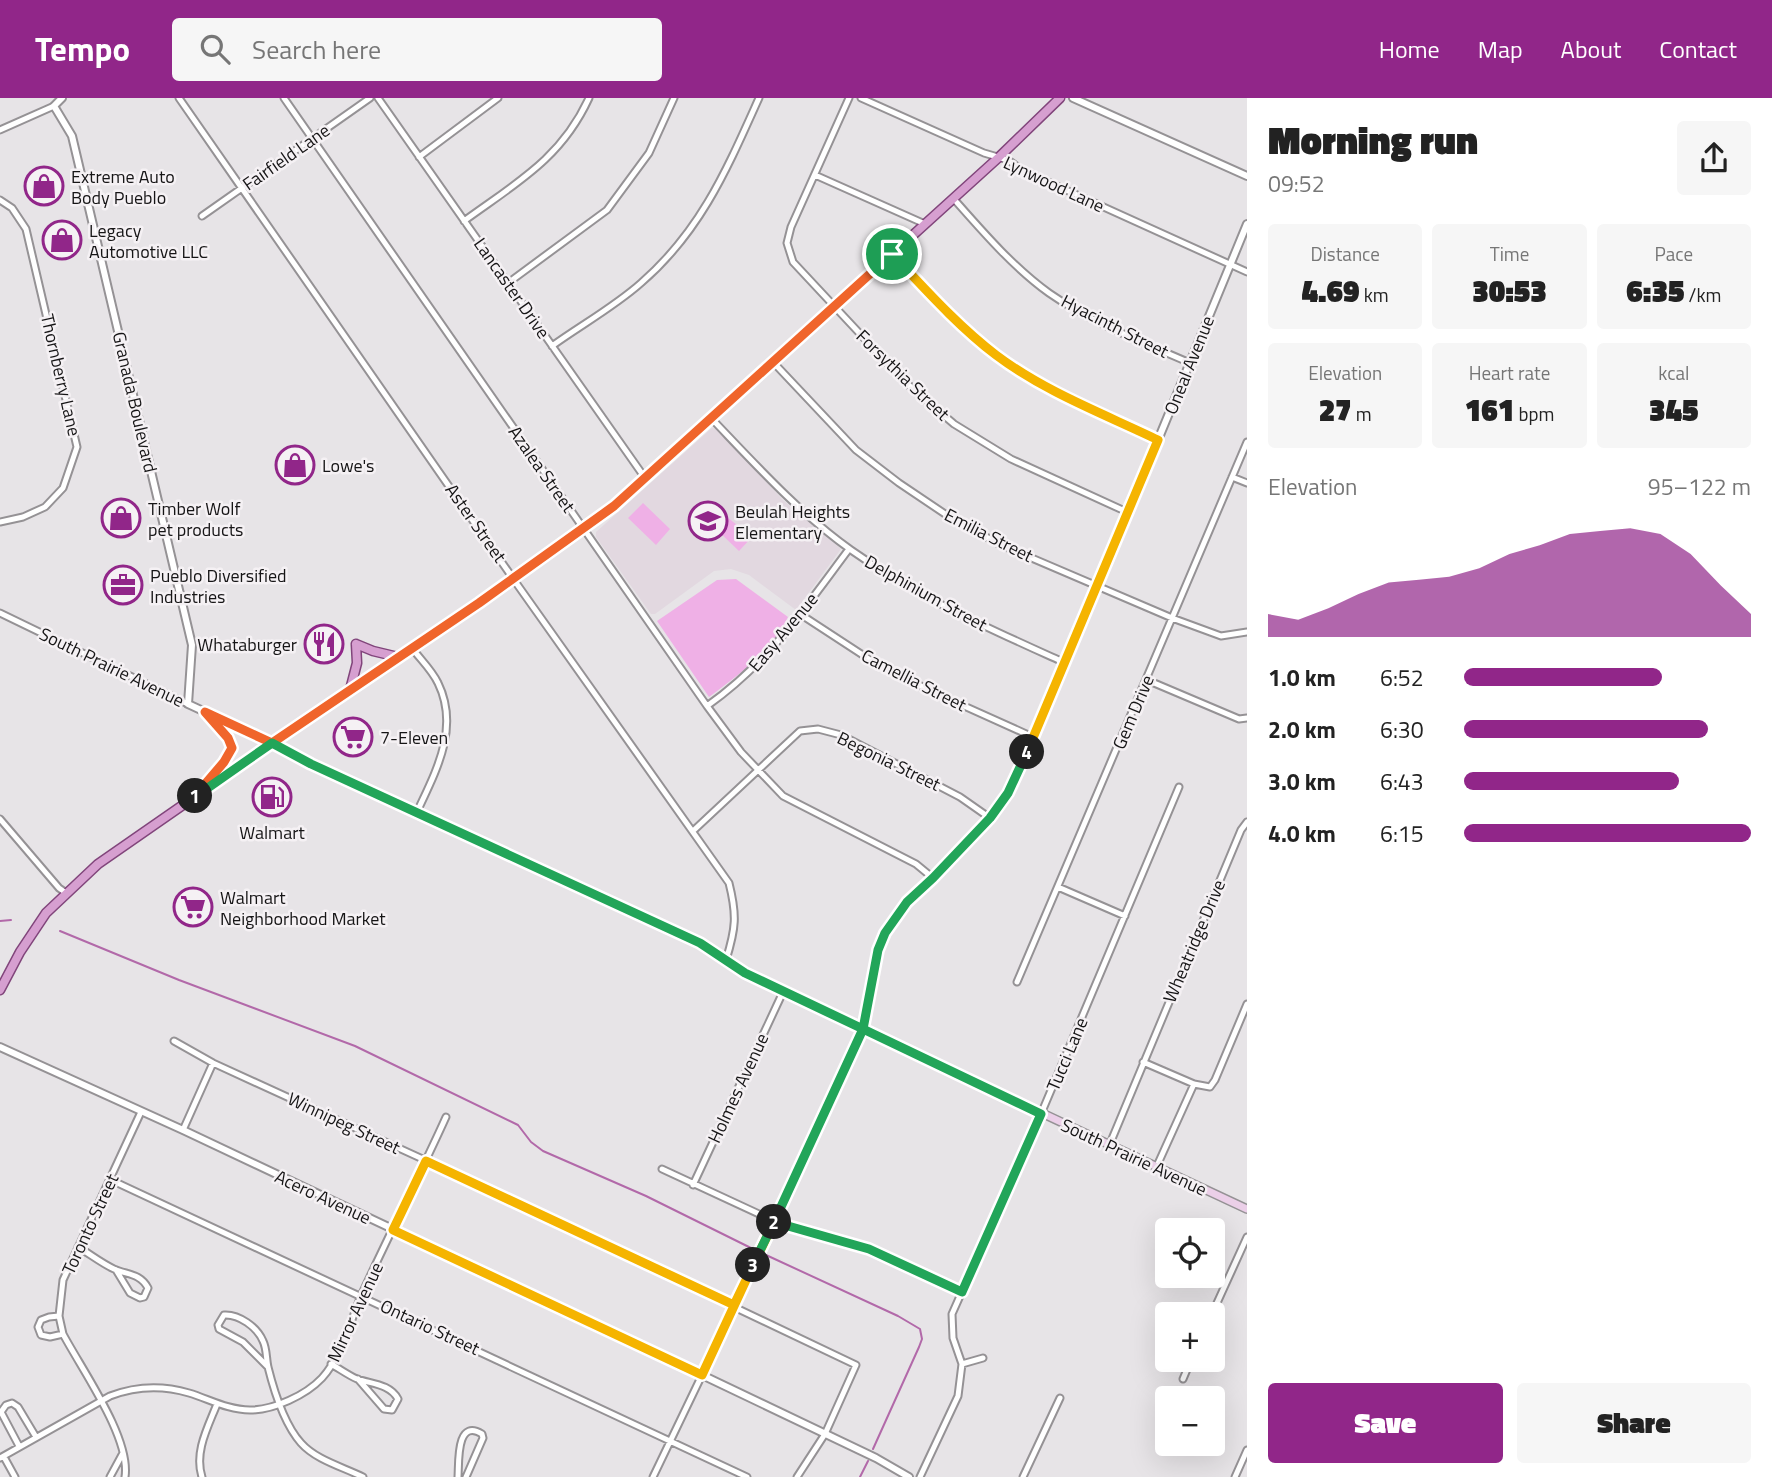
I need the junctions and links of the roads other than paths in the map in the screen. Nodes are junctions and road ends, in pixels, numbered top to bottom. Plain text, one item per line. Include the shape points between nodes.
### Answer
1 (62, 98) edge
2 (179, 98) edge
3 (284, 98) edge
4 (370, 98) edge
5 (378, 98) edge
6 (498, 98) edge
7 (589, 98) edge
8 (674, 98) edge
9 (759, 98) edge
10 (849, 98) edge
11 (861, 98) edge
12 (1060, 98) edge
13 (1073, 98) edge
14 (54, 106) junction
15 (0, 130) edge
16 (311, 139) junction
17 (419, 157) junction
18 (998, 158) junction
19 (815, 175) junction
20 (1247, 176) edge
21 (243, 188) junction
22 (953, 198) junction
23 (0, 200) edge
24 (202, 216) dead end
25 (464, 220) junction
26 (925, 224) junction
27 (1247, 224) edge
28 (892, 254) junction
29 (1229, 264) junction
30 (1247, 272) edge
31 (508, 283) junction
32 (833, 307) junction
33 (552, 346) junction
34 (773, 362) junction
35 (1190, 363) junction
36 (711, 418) junction
37 (1158, 440) junction
38 (1247, 442) edge
39 (1232, 477) junction
40 (645, 478) junction
41 (1247, 483) edge
42 (1127, 512) junction
43 (0, 522) edge
44 (584, 529) junction
45 (849, 549) junction
46 (514, 578) junction
47 (1097, 585) junction
48 (0, 613) edge
49 (800, 614) junction
50 (1172, 618) junction
51 (1247, 632) edge
52 (412, 648) junction
53 (398, 657) junction
54 (1063, 662) junction
55 (1147, 680) junction
56 (350, 690) junction
57 (188, 704) junction
58 (707, 706) junction
59 (205, 712) junction
60 (1247, 718) edge
61 (1033, 737) junction
62 (272, 743) junction
63 (756, 770) junction
64 (1179, 787) dead end
65 (192, 799) junction
66 (417, 812) junction
67 (990, 818) junction
68 (0, 819) edge
69 (1247, 822) edge
70 (693, 831) junction
71 (933, 878) junction
72 (1058, 887) junction
73 (66, 893) junction
74 (1125, 916) junction
75 (726, 960) junction
76 (1017, 982) dead end
77 (0, 990) edge
78 (783, 992) junction
79 (1247, 1004) edge
80 (863, 1029) junction
81 (174, 1041) dead end
82 (0, 1047) edge
83 (1143, 1062) junction
84 (213, 1063) junction
85 (1194, 1084) junction
86 (141, 1112) junction
87 (1041, 1114) junction
88 (446, 1117) dead end
89 (183, 1130) junction
90 (1109, 1146) junction
91 (426, 1161) junction
92 (1156, 1168) junction
93 (662, 1169) dead end
94 (111, 1180) junction
95 (692, 1185) junction
96 (1247, 1209) edge
97 (774, 1222) junction
98 (393, 1230) junction
99 (1247, 1237) edge
100 (78, 1247) junction
101 (116, 1270) junction
102 (962, 1292) junction
103 (362, 1296) junction
104 (1217, 1302) edge
105 (734, 1305) junction
106 (59, 1316) junction
107 (63, 1334) junction
108 (983, 1358) dead end
109 (331, 1364) junction
110 (962, 1364) junction
111 (268, 1367) junction
112 (1186, 1372) edge
113 (702, 1375) junction
114 (358, 1379) junction
115 (1183, 1379) dead end
116 (1060, 1398) dead end
117 (100, 1402) junction
118 (281, 1403) junction
119 (217, 1404) junction
120 (825, 1434) junction
121 (36, 1437) junction
122 (671, 1441) junction
123 (19, 1446) junction
124 (124, 1450) junction
125 (1247, 1450) edge
126 (2, 1457) edge
127 (15, 1477) edge
128 (110, 1477) edge
129 (125, 1477) edge
130 (202, 1477) edge
131 (363, 1477) edge
132 (458, 1477) edge
133 (466, 1477) edge
134 (653, 1477) edge
135 (747, 1477) edge
136 (797, 1477) edge
137 (909, 1477) edge
138 (920, 1477) edge
139 (1023, 1477) edge
140 (1235, 1477) edge

1 - 14 street
2 - 21 street, Aster Street
3 - 16 street, Azalea Street
4 - 16 street, Fairfield Lane
5 - 17 street, Lancaster Drive
6 - 17 street
7 - 25 street via 569,135 542,164
8 - 31 street via 649,153 607,210
9 - 33 street via 722,180 678,244 640,284
10 - 19 street, Forsythia Street
11 - 18 street, Lynwood Lane
12 - 18 main road
13 - 20 street
14 - 15 street
14 - 57 street, Granada Boulevard via 72,136 192,645
16 - 21 street, Fairfield Lane
16 - 44 street, Azalea Street
17 - 25 street, Lancaster Drive
18 - 22 main road
18 - 29 street, Lynwood Lane
19 - 26 street
19 - 32 street, Forsythia Street via 787,243 793,262
21 - 24 street, Fairfield Lane
21 - 46 street, Aster Street
22 - 26 main road
22 - 35 street, Hyacinth Street via 1007,257 1049,293 1096,321
23 - 43 street, Thornberry Lane via 12,208 26,229 77,447 63,488 45,507
25 - 31 street, Lancaster Drive
26 - 28 main road
27 - 29 street, Oneal Avenue
28 - 32 main road
28 - 37 street via 997,356 1039,383
29 - 30 street, Lynwood Lane
29 - 35 street, Oneal Avenue
31 - 33 street, Lancaster Drive
32 - 34 main road
32 - 42 street, Forsythia Street via 905,382 954,424 1011,459
33 - 40 street, Lancaster Drive
34 - 36 main road
34 - 47 street, Emilia Street via 856,450 899,483 999,544
35 - 37 street, Oneal Avenue
36 - 40 main road
36 - 45 street, Delphinium Street via 808,515
37 - 42 street, Oneal Avenue
38 - 39 street, Gem Drive
39 - 41 street
39 - 50 street, Gem Drive
40 - 44 main road
42 - 47 street, Oneal Avenue
44 - 46 main road
44 - 58 street, Azalea Street
45 - 49 street, Easy Avenue
45 - 54 street, Delphinium Street via 965,619
46 - 52 main road
46 - 70 street, Aster Street
47 - 50 street, Emilia Street
47 - 54 street, Oneal Avenue
48 - 57 street, South Prairie Avenue
49 - 58 street, Easy Avenue via 737,685
49 - 61 street, Camellia Street via 875,663
50 - 51 street, Emilia Street via 1221,636
50 - 55 street, Gem Drive
52 - 53 main road
52 - 66 street via 438,683 447,732 443,755
53 - 56 main road
53 - 56 main road via 356,644
54 - 61 street, Oneal Avenue
55 - 60 street via 1239,719
55 - 72 street, Gem Drive
56 - 62 main road
57 - 59 street, South Prairie Avenue
58 - 63 street, Azalea Street
59 - 62 street, South Prairie Avenue
59 - 65 main road via 232,748
61 - 67 street, Oneal Avenue via 1008,793
62 - 65 main road
62 - 66 main road, South Prairie Avenue
63 - 67 street, Begonia Street via 800,731 818,729 841,735 960,797
63 - 70 street, Begonia Street
63 - 71 street, Azalea Street via 783,796 916,864
64 - 74 street, Tucci Lane
65 - 73 main road via 98,864
66 - 75 main road, South Prairie Avenue via 700,943
67 - 71 street, Oneal Avenue
68 - 73 street
69 - 83 street, Wheatridge Drive
70 - 75 street, Aster Street via 729,883 735,906
71 - 80 street, Oneal Avenue via 907,902 885,933
72 - 74 street
72 - 76 street, Gem Drive
73 - 77 main road via 32,933
74 - 87 street, Tucci Lane
75 - 78 main road, South Prairie Avenue
78 - 80 main road, South Prairie Avenue
78 - 95 street, Holmes Avenue
79 - 85 street via 1215,1080 1210,1087
80 - 87 main road, South Prairie Avenue
80 - 97 street, Oneal Avenue
81 - 84 street, Winnipeg Street
82 - 86 street, Acero Avenue
83 - 85 street
83 - 90 street, Wheatridge Drive
84 - 89 street
84 - 91 street, Winnipeg Street
85 - 92 street
86 - 89 street, Acero Avenue
86 - 94 street, Toronto Street
87 - 90 main road, South Prairie Avenue
87 - 102 street, Tucci Lane
88 - 91 street, Mirror Avenue
89 - 98 street, Acero Avenue
90 - 92 main road, South Prairie Avenue
91 - 98 street, Mirror Avenue
91 - 105 street, Winnipeg Street
92 - 96 main road, South Prairie Avenue
93 - 95 street
94 - 100 street, Toronto Street
94 - 103 street, Ontario Street
95 - 97 street
97 - 102 street via 869,1249
97 - 105 street, Oneal Avenue
98 - 103 street, Mirror Avenue
98 - 113 street, Acero Avenue
99 - 104 street
100 - 101 street
100 - 106 street, Toronto Street via 63,1280
101 - 101 street via 144,1280 148,1288 144,1297 130,1293
102 - 110 street, Tucci Lane via 952,1314 953,1338
103 - 109 street, Mirror Avenue
103 - 122 street, Ontario Street
105 - 113 street, Oneal Avenue
105 - 120 street, Winnipeg Street via 856,1365
106 - 107 street, Toronto Street
106 - 107 street via 41,1320 38,1327 41,1335
107 - 117 street, Toronto Street
108 - 110 street
109 - 114 street
109 - 118 street, Mirror Avenue via 322,1378
110 - 138 street, Tucci Lane via 958,1396
111 - 111 street via 243,1342 219,1329 224,1315 250,1324 258,1332 265,1343
111 - 118 street
112 - 115 street
113 - 120 street, Acero Avenue
113 - 122 street, Oneal Avenue
114 - 114 street via 391,1391 398,1399 395,1407 384,1409
116 - 139 street
117 - 119 street, Mirror Avenue via 146,1387 187,1392
117 - 121 street, Mirror Avenue
117 - 124 street, Toronto Street
118 - 119 street, Mirror Avenue via 253,1410
118 - 131 street via 301,1443
119 - 130 street via 201,1445
120 - 136 street
120 - 137 street, Acero Avenue
121 - 123 street, Mirror Avenue
121 - 123 street via 18,1407 6,1405 1,1412
122 - 134 street, Oneal Avenue
122 - 135 street, Ontario Street
123 - 126 street, Mirror Avenue
124 - 128 street
124 - 129 street, Toronto Street
125 - 140 street
126 - 127 street
132 - 133 street via 462,1437 472,1430 483,1438

